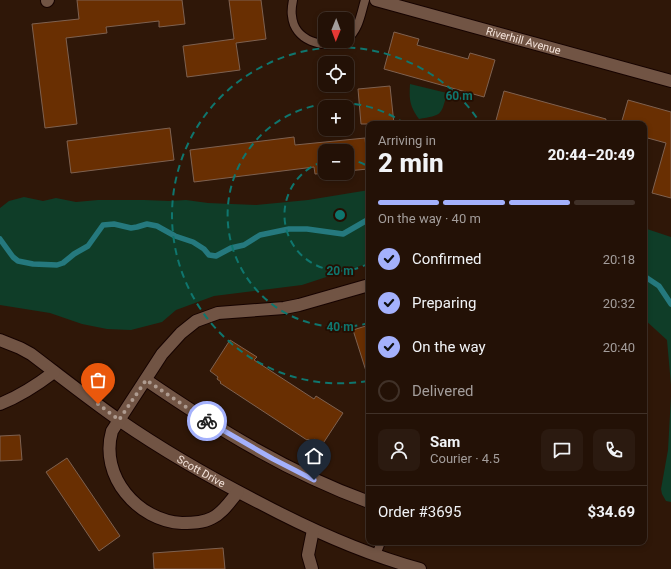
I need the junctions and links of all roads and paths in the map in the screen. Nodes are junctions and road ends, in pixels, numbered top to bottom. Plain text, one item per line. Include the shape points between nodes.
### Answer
1 (293, 0) edge
2 (365, 0) edge
3 (376, 0) edge
4 (354, 31) edge
5 (318, 43) edge
6 (671, 80) edge
7 (366, 286) edge
8 (0, 340) edge
9 (54, 372) junction
10 (146, 380) junction
11 (0, 404) edge
12 (119, 420) junction
13 (238, 492) junction
14 (366, 501) edge
15 (313, 530) junction
16 (380, 545) edge
17 (376, 555) junction
18 (312, 569) edge
19 (420, 569) edge

1 - 5 lane via 293,20 303,36
2 - 4 lane
3 - 6 street, Riverhill Avenue
7 - 10 street via 284,308 218,313 204,318 189,326 172,342
8 - 9 street, Scott Drive via 25,351
9 - 11 street via 17,397
9 - 12 street, Scott Drive
10 - 12 street
10 - 14 street via 204,419 273,459 327,486
12 - 13 street, Scott Drive
12 - 13 street via 112,431 110,442 113,472 120,487 131,499 154,516 176,523 202,522 221,512
13 - 15 street, Scott Drive
15 - 17 street, Scott Drive
15 - 18 street via 308,555
16 - 17 lane
17 - 19 street, Scott Drive

